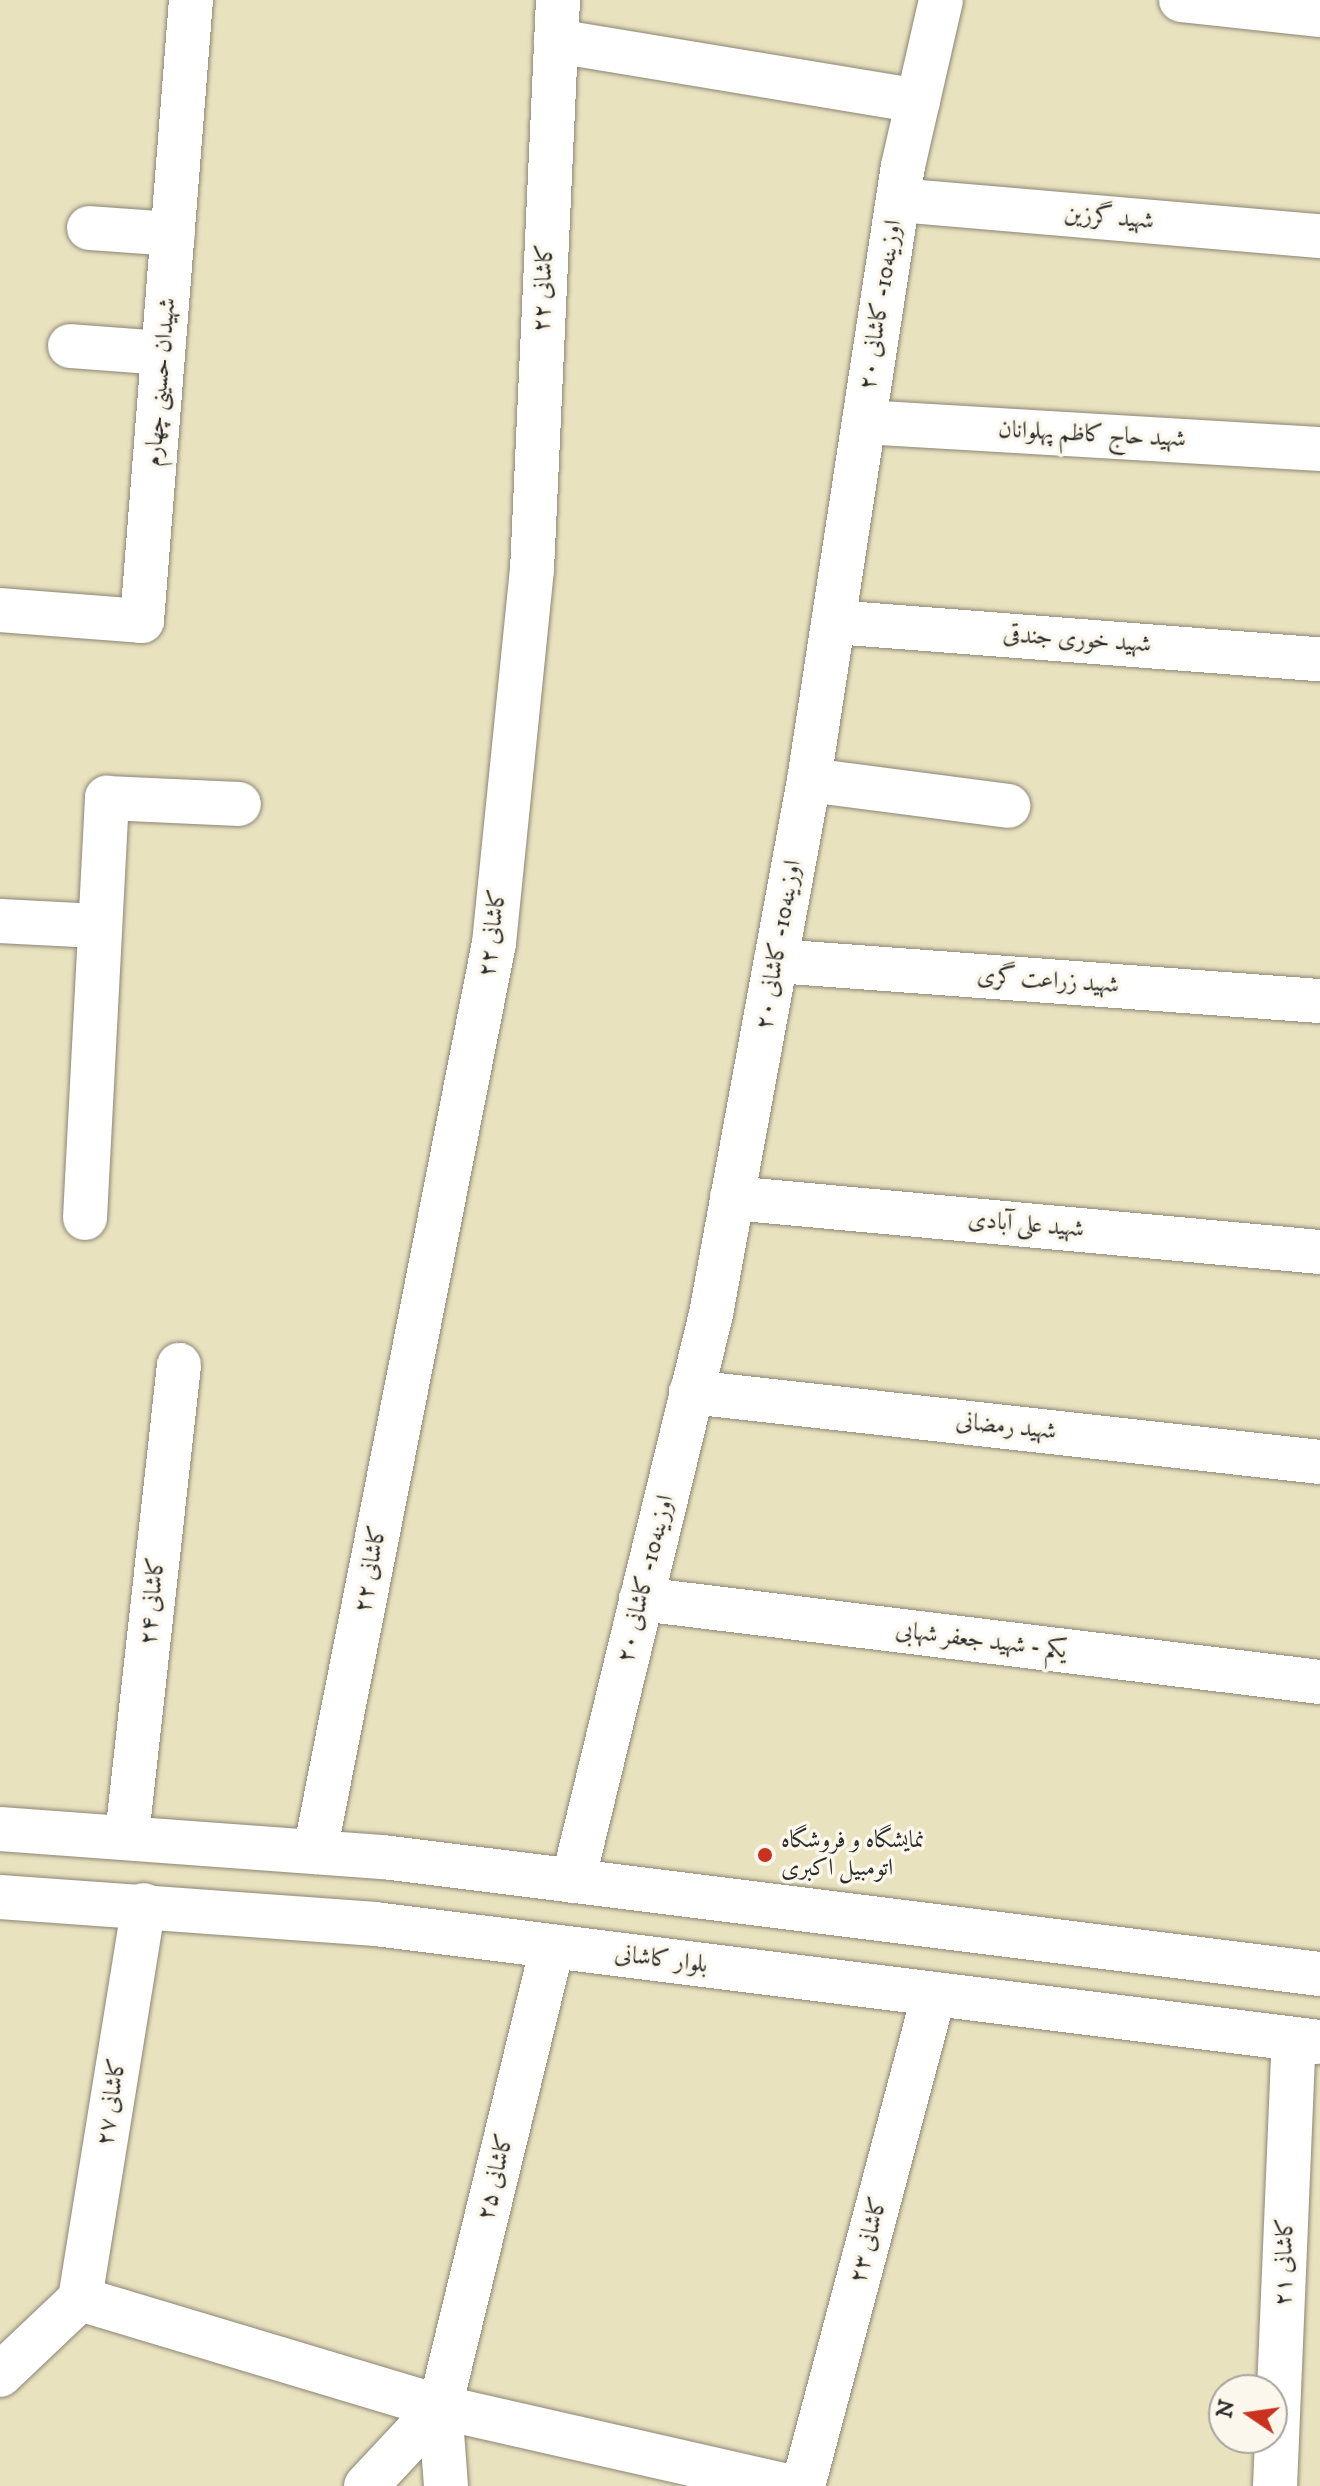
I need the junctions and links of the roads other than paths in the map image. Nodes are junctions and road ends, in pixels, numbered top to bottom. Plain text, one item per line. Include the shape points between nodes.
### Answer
1 (191, 0) edge
2 (941, 0) edge
3 (1181, 0) edge
4 (1320, 15) edge
5 (557, 20) edge
6 (918, 101) junction
7 (898, 200) junction
8 (89, 228) dead end
9 (173, 234) junction
10 (1320, 236) edge
11 (70, 346) dead end
12 (163, 353) junction
13 (864, 422) junction
14 (1320, 449) edge
15 (0, 610) edge
16 (834, 622) junction
17 (1320, 659) edge
18 (809, 780) junction
19 (239, 804) dead end
20 (1008, 806) dead end
21 (0, 921) edge
22 (100, 926) junction
23 (776, 961) junction
24 (1320, 1001) edge
25 (732, 1198) junction
26 (85, 1218) dead end
27 (1320, 1252) edge
28 (179, 1365) dead end
29 (691, 1392) junction
30 (1320, 1462) edge
31 (641, 1599) junction
32 (1320, 1682) edge
33 (0, 1829) edge
34 (127, 1836) junction
35 (315, 1852) junction
36 (573, 1881) junction
37 (0, 1897) edge
38 (144, 1905) junction
39 (552, 1946) junction
40 (1320, 1974) edge
41 (934, 1994) junction
42 (1307, 2041) edge
43 (80, 2299) junction
44 (0, 2375) edge
45 (440, 2407) junction
46 (366, 2486) edge
47 (446, 2486) edge
48 (788, 2486) edge
49 (803, 2486) edge
50 (1275, 2486) edge

1 - 9 street, شهیدان حسینی چهارم
2 - 6 street, اوزینه10- کاشانی ۲۰
3 - 4 street
5 - 6 street
5 - 35 street, کاشانی ۲۲ via 532,570 494,943
6 - 7 street, اوزینه10- کاشانی ۲۰
7 - 10 street, شهید گرزین
7 - 13 street, اوزینه10- کاشانی ۲۰
8 - 9 street
9 - 12 street, شهیدان حسینی چهارم
11 - 12 street
12 - 15 street, شهیدان حسینی چهارم via 142,621
13 - 14 street, شهید حاج کاظم پهلوانان
13 - 16 street, اوزینه10- کاشانی ۲۰
16 - 17 street, شهید خوری جندقی
16 - 18 street, اوزینه10- کاشانی ۲۰
18 - 20 street
18 - 23 street, اوزینه10- کاشانی ۲۰
19 - 22 street via 107,798
21 - 22 street
22 - 26 street
23 - 24 street, شهید زراعت گری
23 - 25 street, اوزینه10- کاشانی ۲۰
25 - 27 street, شهید علی آبادی
25 - 29 street, اوزینه10- کاشانی ۲۰
28 - 34 street, ۲۴ کاشانی
29 - 30 street, شهید رمضانی
29 - 31 street, اوزینه10- کاشانی ۲۰
31 - 32 street, یکم - شهید جعفر شهابی
31 - 36 street, اوزینه10- کاشانی ۲۰
33 - 34 street
34 - 35 street
35 - 36 street
36 - 40 street
37 - 38 street, بلوار کاشانی
38 - 39 street, بلوار کاشانی via 375,1924
38 - 43 street, کاشانی ۲۷
39 - 41 street, بلوار کاشانی
39 - 45 street, کاشانی ۲۵
41 - 42 street, بلوار کاشانی
41 - 49 street, کاشانی ۲۳
42 - 50 street, کاشانی ۲۱
43 - 44 street
43 - 45 street
45 - 46 street
45 - 47 street
45 - 48 street

